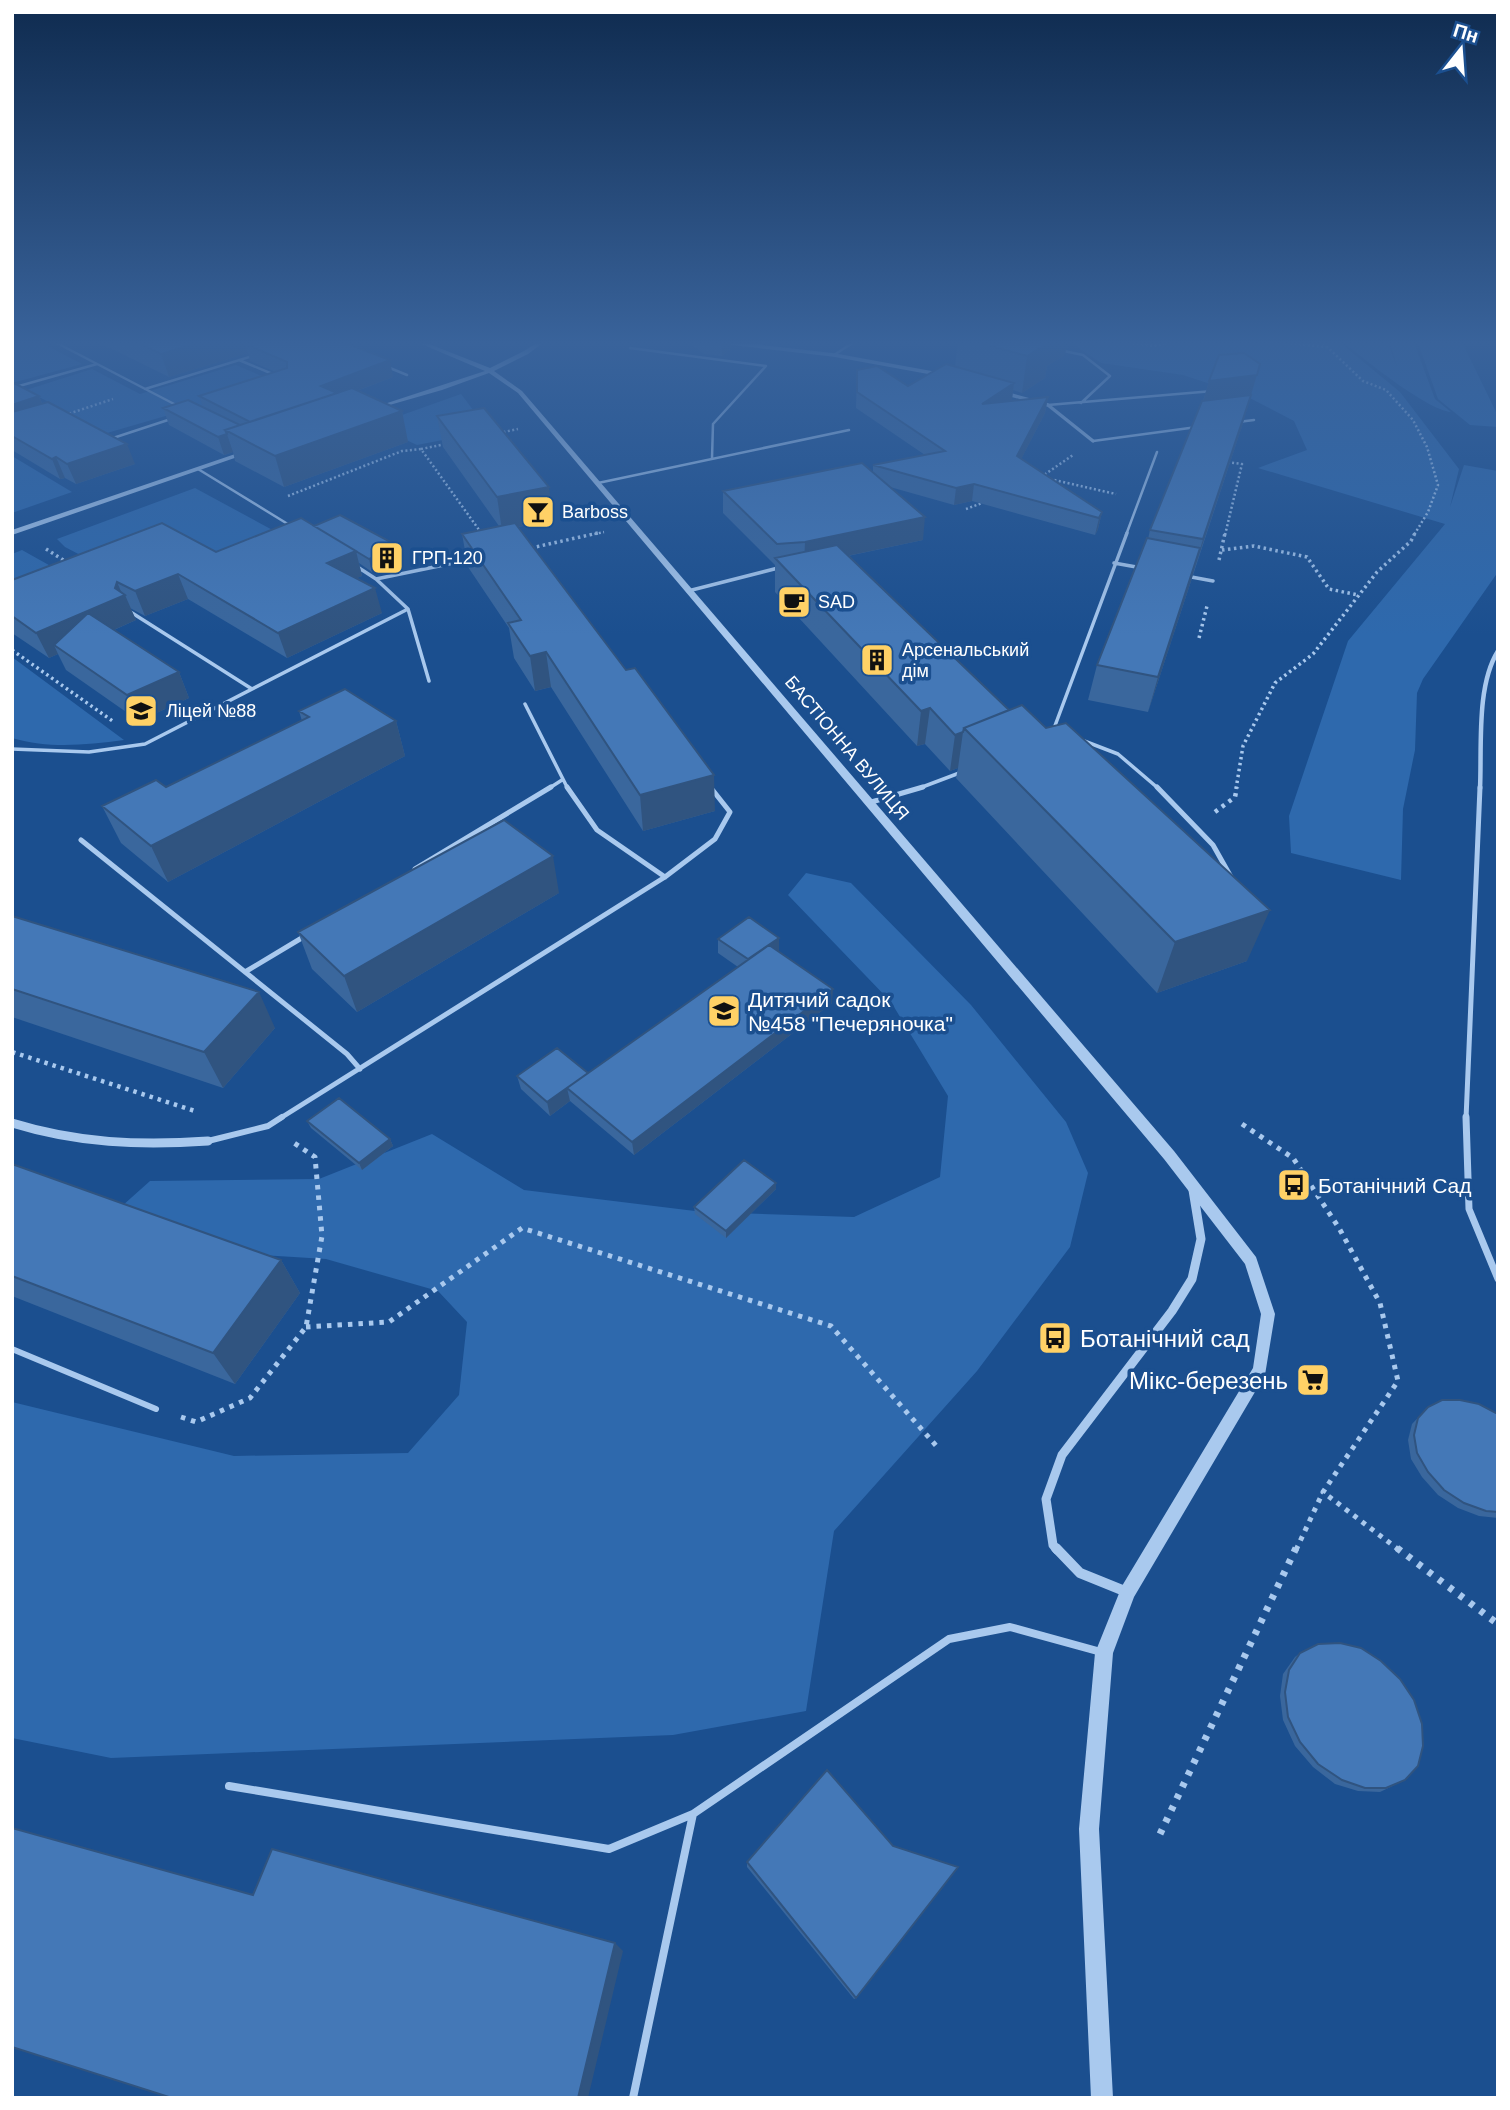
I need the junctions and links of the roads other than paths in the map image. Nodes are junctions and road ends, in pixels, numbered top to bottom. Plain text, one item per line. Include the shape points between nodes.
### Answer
1 (96, 438) edge
2 (113, 438) edge
3 (560, 438) edge
4 (713, 438) edge
5 (808, 438) edge
6 (1090, 438) edge
7 (1112, 438) edge
8 (1093, 441) joint
9 (262, 447) edge
10 (1157, 452) dead end
11 (712, 458) junction
12 (198, 469) junction
13 (598, 483) junction
14 (295, 529) edge
15 (12, 533) edge
16 (531, 548) edge
17 (1114, 563) junction
18 (353, 565) edge
19 (786, 566) edge
20 (1152, 570) edge
21 (1176, 574) edge
22 (376, 579) junction
23 (1213, 581) road end
24 (688, 591) junction
25 (408, 610) junction
26 (129, 611) edge
27 (1498, 651) edge
28 (429, 681) dead end
29 (251, 689) junction
30 (525, 704) edge
31 (1063, 736) edge
32 (1073, 738) edge
33 (12, 749) edge
34 (968, 769) edge
35 (705, 779) edge
36 (562, 780) junction
37 (868, 803) junction
38 (81, 840) dead end
39 (409, 873) edge
40 (665, 877) junction
41 (1237, 888) edge
42 (315, 930) edge
43 (245, 972) junction
44 (360, 1069) junction
45 (12, 1123) edge
46 (208, 1141) joint
47 (1192, 1182) junction
48 (1498, 1279) edge
49 (12, 1349) edge
50 (156, 1409) road end
51 (1128, 1592) junction
52 (1104, 1653) junction
53 (229, 1786) dead end
54 (693, 1814) junction
55 (633, 2098) edge
56 (1102, 2098) edge

1 - 2 lane via 102,442
3 - 13 street, БАСТІОННА ВУЛИЦЯ
4 - 11 lane
5 - 11 lane
6 - 8 street
7 - 8 lane
9 - 12 street
10 - 17 lane
11 - 13 lane
12 - 14 lane
12 - 15 street
13 - 24 street, БАСТІОННА ВУЛИЦЯ
16 - 22 lane
17 - 20 lane
17 - 31 lane via 1052,734
18 - 22 lane
19 - 24 lane
21 - 23 lane
22 - 25 lane
24 - 37 street, БАСТІОННА ВУЛИЦЯ
25 - 28 lane
25 - 29 lane
26 - 29 lane
27 - 48 street via 1489,665 1484,692 1465,1144 1469,1209
29 - 33 lane via 145,744 62,753
30 - 36 lane
32 - 41 lane via 1118,754 1146,775 1213,845
34 - 37 lane
35 - 40 lane via 730,812 715,839
36 - 39 lane
36 - 40 lane via 597,830
37 - 47 street, БАСТІОННА ВУЛИЦЯ
38 - 43 lane
40 - 44 lane
42 - 43 lane
43 - 44 lane
44 - 46 lane via 268,1126
45 - 46 street via 88,1143 148,1146
47 - 51 street, БАСТІОННА ВУЛИЦЯ via 1251,1261 1268,1314 1260,1370
47 - 51 street via 1201,1239 1192,1279 1062,1455 1046,1499 1054,1545 1080,1573
49 - 50 lane
51 - 52 street, БАСТІОННА ВУЛИЦЯ
52 - 54 lane via 1010,1627 949,1639
52 - 56 street, БАСТІОННА ВУЛИЦЯ via 1089,1829
53 - 54 lane via 608,1849
54 - 55 lane

